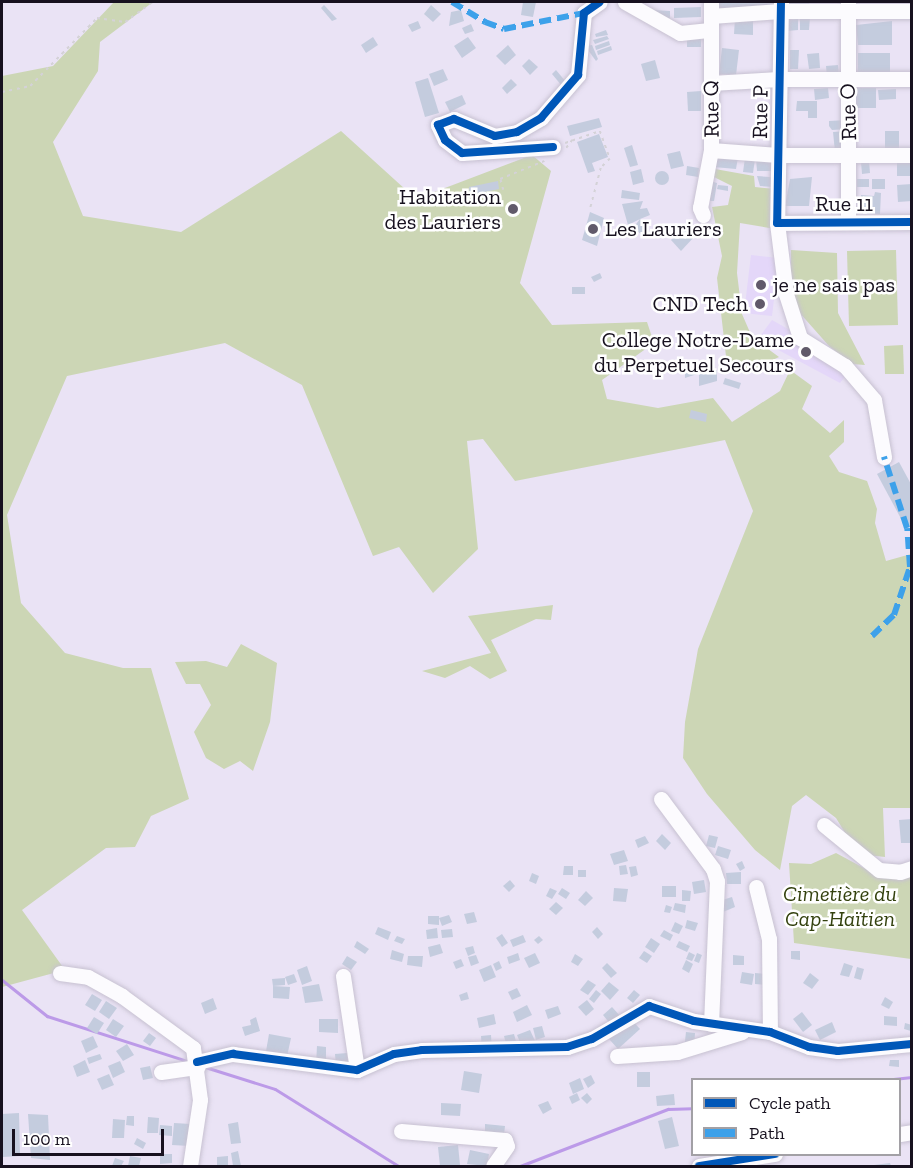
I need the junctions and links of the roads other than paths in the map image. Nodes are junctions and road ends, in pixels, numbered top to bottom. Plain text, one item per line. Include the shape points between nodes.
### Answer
1 (600, 2) edge
2 (625, 2) edge
3 (781, 6) edge
4 (848, 7) edge
5 (912, 11) edge
6 (710, 16) edge
7 (779, 79) junction
8 (846, 79) junction
9 (912, 79) edge
10 (711, 83) junction
11 (711, 150) junction
12 (555, 153) road end
13 (778, 155) junction
14 (850, 155) junction
15 (912, 155) edge
16 (703, 215) dead end
17 (849, 222) junction
18 (912, 222) edge
19 (777, 223) junction
20 (884, 458) dead end
21 (661, 799) dead end
22 (824, 825) dead end
23 (912, 868) edge
24 (756, 886) dead end
25 (60, 973) dead end
26 (343, 976) dead end
27 (711, 1024) junction
28 (748, 1031) junction
29 (771, 1032) junction
30 (912, 1044) edge
31 (617, 1056) dead end
32 (198, 1064) junction
33 (357, 1070) junction
34 (161, 1072) dead end
35 (401, 1131) dead end
36 (768, 1156) edge
37 (699, 1166) edge
38 (190, 1167) edge
39 (493, 1167) edge

1 - 12 street via 584,13 578,75 541,118 517,132 495,136 454,119 438,125 445,140 462,153
2 - 6 street via 680,33
3 - 4 street
3 - 6 street
3 - 7 street, Rue P
4 - 5 street
4 - 8 street, Rue O
6 - 10 street, Rue Q
7 - 8 street
7 - 10 street
7 - 13 street, Rue P
8 - 9 street
8 - 14 street, Rue O
10 - 11 street, Rue Q
11 - 13 street
11 - 16 street, Rue Q via 700,207
13 - 14 street
13 - 19 street, Rue P
14 - 15 street
14 - 17 street, Rue O
17 - 18 street, Rue 11
17 - 19 street, Rue 11
19 - 20 street, Rue P via 786,294 800,338 860,380 874,400
21 - 27 street via 717,881
22 - 23 street via 879,870 900,872
24 - 29 street via 769,939
25 - 32 street via 88,977 122,996 186,1040
26 - 33 street
27 - 28 street
27 - 33 street via 649,1006 592,1039 567,1047 422,1050 394,1054
28 - 29 street
28 - 31 street via 677,1052
29 - 30 street via 809,1047 838,1052
32 - 33 street via 233,1054
32 - 34 street
32 - 38 street via 200,1100
35 - 39 street via 505,1140 507,1146
36 - 37 street

